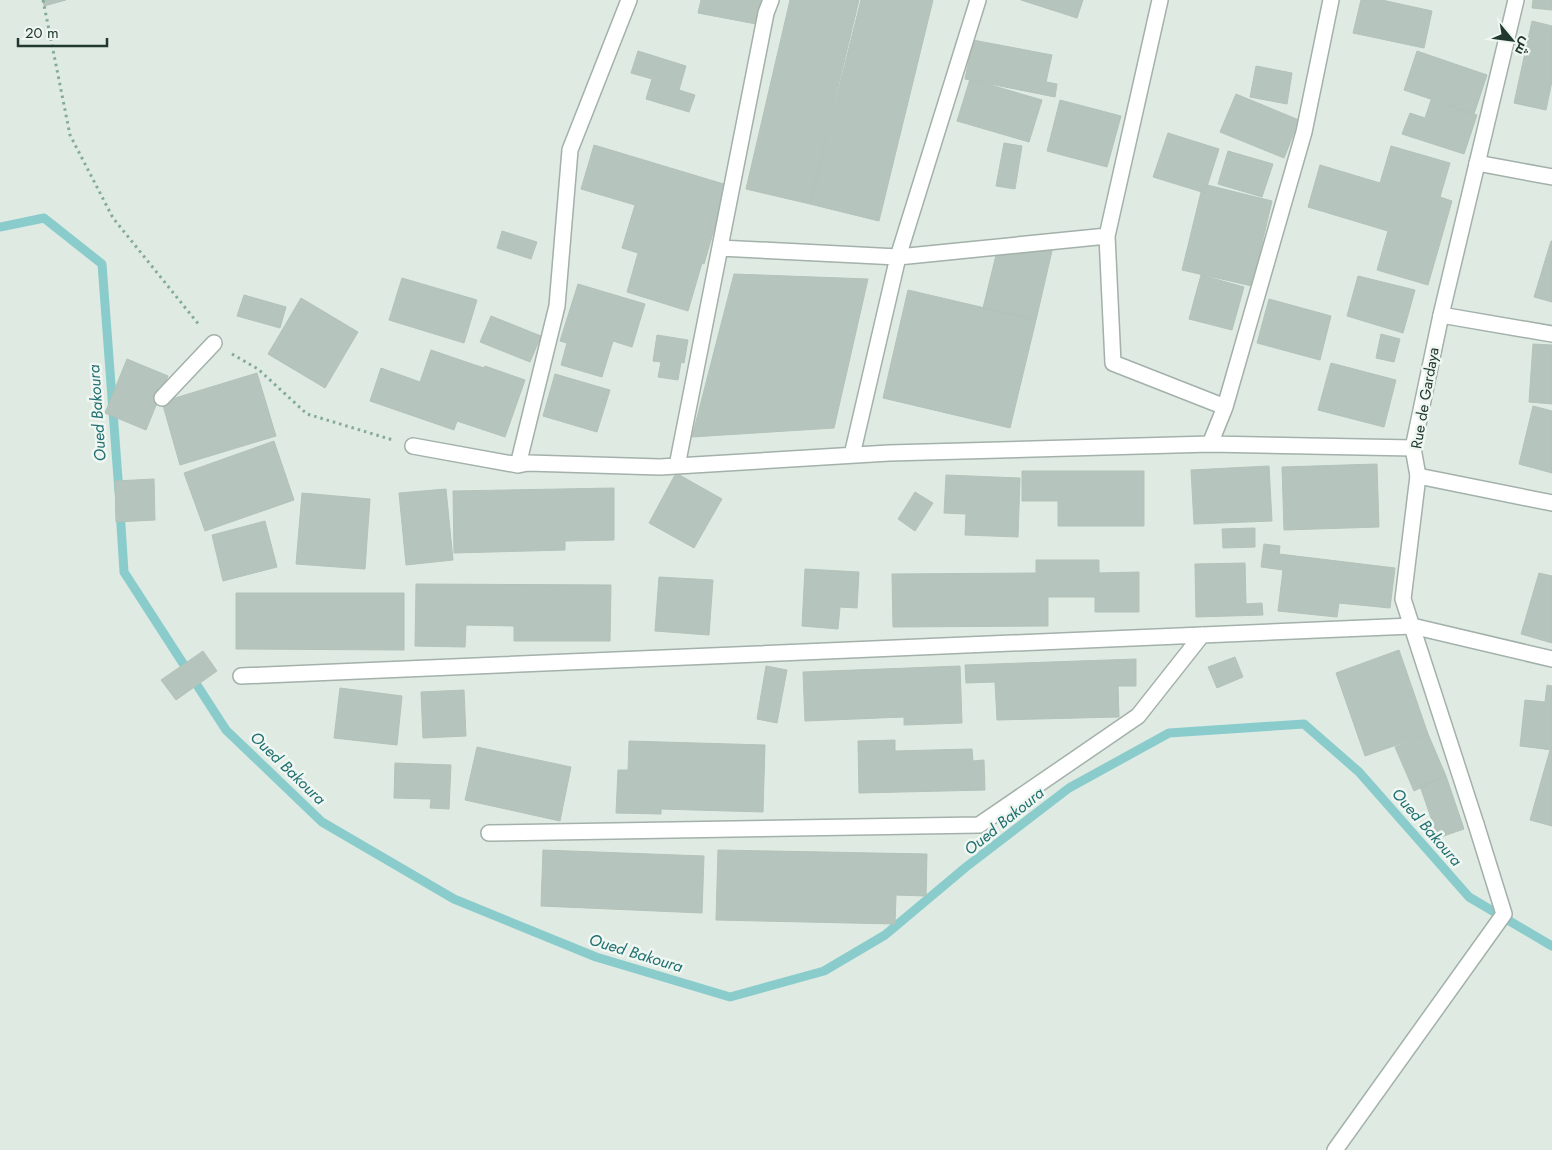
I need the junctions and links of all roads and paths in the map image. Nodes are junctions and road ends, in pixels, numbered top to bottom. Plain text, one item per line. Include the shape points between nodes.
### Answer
1 (43, 0) edge
2 (629, 0) edge
3 (771, 0) edge
4 (978, 0) edge
5 (1160, 0) edge
6 (1331, 0) edge
7 (1516, 0) edge
8 (1477, 163) junction
9 (1552, 177) edge
10 (1107, 236) junction
11 (720, 248) junction
12 (898, 257) junction
13 (1441, 315) junction
14 (1552, 334) edge
15 (214, 343) junction
16 (162, 398) dead end
17 (1225, 408) junction
18 (1210, 444) junction
19 (413, 446) joint
20 (1414, 448) junction
21 (852, 455) junction
22 (518, 464) junction
23 (677, 466) junction
24 (1418, 476) junction
25 (1552, 503) edge
26 (1412, 626) junction
27 (1202, 635) junction
28 (1552, 659) edge
29 (241, 676) dead end
30 (489, 832) dead end
31 (1334, 1150) edge

1 - 15 path via 70,136 114,218
2 - 22 street via 570,150 557,306
3 - 11 street
4 - 12 street
5 - 10 street
6 - 17 street via 1304,132
7 - 8 street, Rue de Gardaya
8 - 9 street
8 - 13 street, Rue de Gardaya
10 - 12 street
10 - 17 street via 1113,363
11 - 12 street
11 - 23 street
12 - 21 street
13 - 14 street
13 - 20 street, Rue de Gardaya
15 - 16 street
15 - 19 path via 258,369 307,414
17 - 18 street
18 - 20 street
18 - 21 street
19 - 22 street
20 - 24 street, Rue de Gardaya
21 - 23 street
22 - 23 street
24 - 25 street
24 - 26 street, Rue de Gardaya via 1404,599
26 - 27 street
26 - 28 street
26 - 31 street, Rue de Gardaya via 1504,914
27 - 29 street
27 - 30 street via 1138,716 979,825

